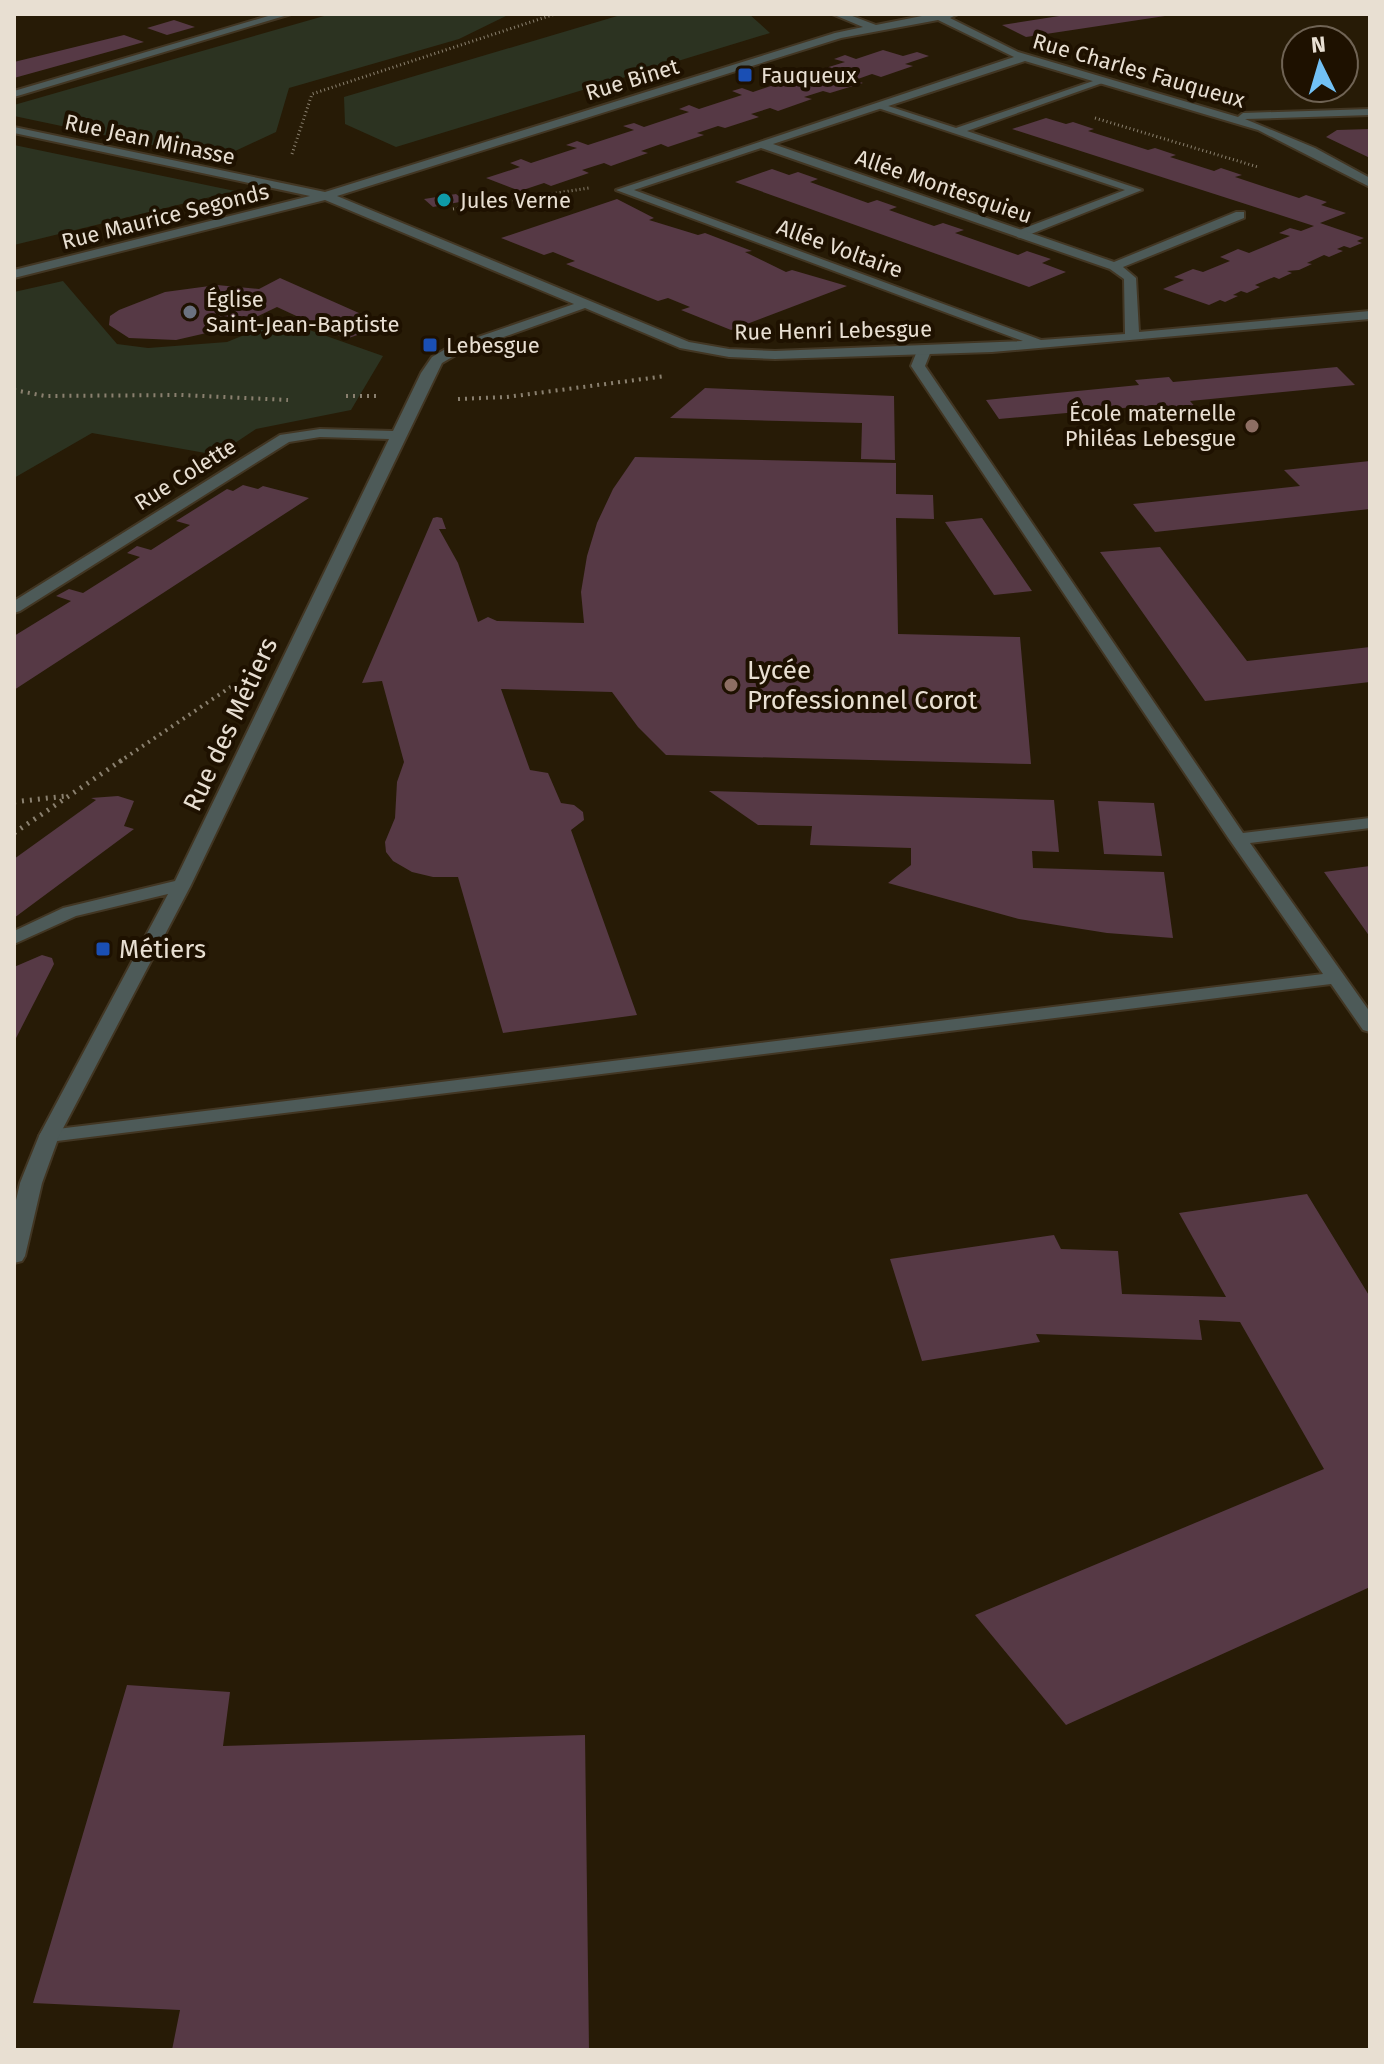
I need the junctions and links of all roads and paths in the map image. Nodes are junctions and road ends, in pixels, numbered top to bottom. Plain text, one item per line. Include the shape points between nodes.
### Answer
1 (286, 14) edge
2 (555, 14) edge
3 (837, 14) edge
4 (925, 14) edge
5 (953, 14) edge
6 (940, 16) edge
7 (872, 27) junction
8 (1025, 57) junction
9 (1103, 81) junction
10 (14, 94) edge
11 (1041, 102) junction
12 (878, 106) junction
13 (1370, 112) edge
14 (1227, 116) junction
15 (14, 130) edge
16 (957, 131) junction
17 (761, 144) junction
18 (1265, 169) dead end
19 (1370, 183) edge
20 (273, 185) junction
21 (622, 190) junction
22 (326, 196) junction
23 (1240, 215) dead end
24 (385, 221) junction
25 (1021, 234) junction
26 (1114, 266) junction
27 (14, 274) edge
28 (585, 304) junction
29 (1370, 315) edge
30 (1132, 336) junction
31 (1043, 344) junction
32 (924, 351) junction
33 (398, 435) junction
34 (14, 608) edge
35 (297, 643) junction
36 (67, 796) junction
37 (14, 802) edge
38 (1370, 823) edge
39 (14, 833) edge
40 (1238, 839) junction
41 (182, 885) junction
42 (14, 938) edge
43 (1336, 978) junction
44 (1370, 1026) edge
45 (49, 1136) junction
46 (19, 1204) edge
47 (14, 1256) edge

1 - 10 street
2 - 20 path via 312,94 290,162
3 - 7 street
4 - 6 street
5 - 6 street, Rue Binet
6 - 7 street, Rue Binet
6 - 8 street, Rue Charles Fauqueux
7 - 22 street, Rue Binet
8 - 9 street, Rue Charles Fauqueux
8 - 12 street
9 - 11 street
9 - 14 street, Rue Charles Fauqueux
11 - 16 street
11 - 18 path
12 - 16 street
12 - 17 street
13 - 14 street
14 - 19 street, Rue Charles Fauqueux via 1289,140
15 - 20 street, Rue Jean Minasse
16 - 25 street via 1136,190
17 - 21 street
17 - 25 street, Allée Montesquieu
20 - 22 street, Rue Jean Minasse
21 - 24 path via 581,188
21 - 31 street, Allée Voltaire
22 - 24 street, Rue Henri Lebesgue
22 - 27 street, Rue Maurice Segonds
23 - 26 street
24 - 28 street, Rue Henri Lebesgue
25 - 26 street, Allée Montesquieu
26 - 30 street via 1131,284
28 - 32 street, Rue Henri Lebesgue via 685,345 720,352
28 - 33 street, Rue des Métiers via 444,355 428,373
29 - 30 street, Rue Henri Lebesgue
30 - 31 street, Rue Henri Lebesgue
31 - 32 street, Rue Henri Lebesgue
32 - 40 street via 918,366
33 - 34 street, Rue Colette via 320,433 285,438
33 - 35 street, Rue des Métiers
35 - 36 path
35 - 41 street, Rue des Métiers
36 - 37 path
36 - 39 path
38 - 40 street
40 - 43 street
41 - 42 street via 70,912
41 - 45 street, Rue des Métiers
43 - 44 street
43 - 45 street
45 - 46 street, Rue des Métiers
46 - 47 street, Rue des Métiers

